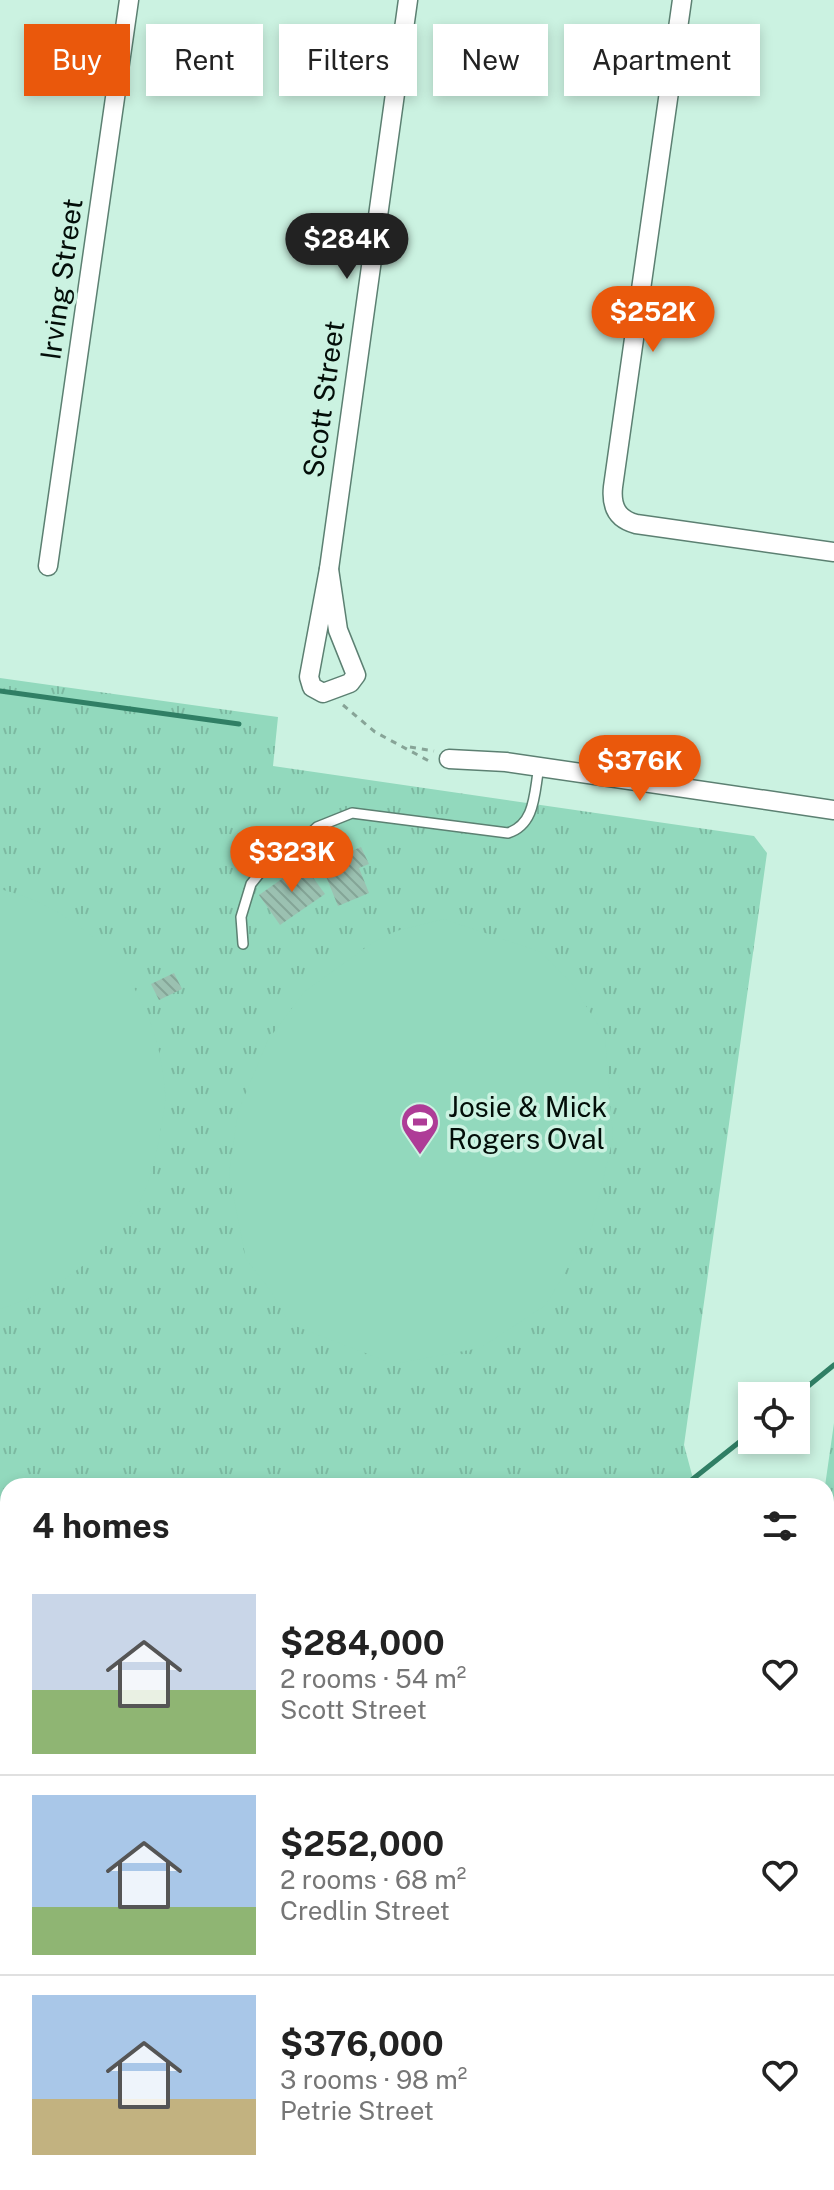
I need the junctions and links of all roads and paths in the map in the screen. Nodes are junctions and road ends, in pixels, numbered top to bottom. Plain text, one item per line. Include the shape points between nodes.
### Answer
1 (129, 0) edge
2 (408, 0) edge
3 (682, 0) edge
4 (834, 552) edge
5 (48, 566) dead end
6 (329, 569) junction
7 (352, 712) dead end
8 (402, 747) junction
9 (449, 759) junction
10 (539, 767) junction
11 (834, 810) edge
12 (243, 944) dead end

1 - 5 street, Irving Street
2 - 6 street, Scott Street
3 - 4 street via 612,500 621,518 631,523
6 - 6 street via 338,630 356,675 350,683 323,693 312,687 309,677
7 - 8 path
8 - 9 path via 430,750
8 - 9 path via 429,761
9 - 10 street
10 - 11 street
10 - 12 lane via 529,818 508,833 352,813 317,827 251,884 240,920

